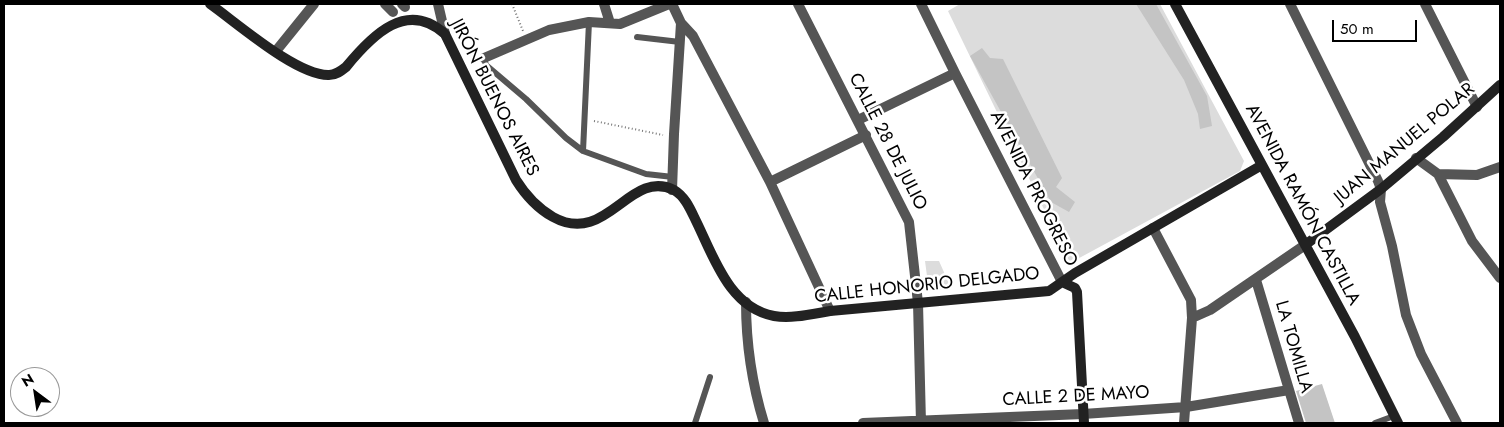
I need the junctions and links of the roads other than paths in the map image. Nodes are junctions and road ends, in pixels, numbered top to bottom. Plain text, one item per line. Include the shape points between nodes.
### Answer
1 (210, 4) edge
2 (314, 4) edge
3 (384, 4) edge
4 (438, 4) edge
5 (604, 4) edge
6 (670, 4) edge
7 (798, 4) edge
8 (921, 4) edge
9 (1175, 4) edge
10 (1290, 4) edge
11 (1425, 4) edge
12 (408, 6) edge
13 (392, 12) junction
14 (430, 14) dead end
15 (589, 22) junction
16 (681, 22) junction
17 (610, 23) junction
18 (445, 34) junction
19 (637, 37) dead end
20 (680, 42) junction
21 (276, 51) junction
22 (484, 58) joint
23 (955, 73) junction
24 (1500, 86) edge
25 (1477, 107) junction
26 (858, 120) junction
27 (866, 135) junction
28 (583, 151) junction
29 (1416, 158) junction
30 (1262, 165) junction
31 (1500, 167) edge
32 (1438, 174) junction
33 (673, 177) junction
34 (770, 182) junction
35 (1381, 189) junction
36 (672, 190) junction
37 (1153, 228) junction
38 (1305, 245) junction
39 (1500, 278) edge
40 (1256, 280) junction
41 (1062, 282) junction
42 (746, 302) junction
43 (918, 303) junction
44 (830, 311) junction
45 (1192, 318) junction
46 (710, 376) dead end
47 (1289, 390) junction
48 (1186, 407) junction
49 (1084, 418) edge
50 (1396, 420) edge
51 (921, 422) edge
52 (695, 423) edge
53 (764, 423) edge
54 (863, 423) edge
55 (1184, 423) edge
56 (1299, 423) edge
57 (1375, 423) edge
58 (1457, 423) edge

1 - 21 street
2 - 21 street
3 - 13 street
4 - 18 street
5 - 17 street
6 - 16 street
6 - 17 street via 620,24
7 - 26 street, CALLE 28 DE JULIO
8 - 23 street, AVENIDA PROGRESO
9 - 30 street, AVENIDA RAMÓN CASTILLA
10 - 35 street
11 - 25 street
12 - 13 street
13 - 21 street via 346,67 337,73 309,70
14 - 18 street, JIRÓN BUENOS AIRES
15 - 17 street
15 - 22 street via 549,30
15 - 28 lane
16 - 20 street
16 - 34 street via 693,36
18 - 36 street, JIRÓN BUENOS AIRES via 516,180 542,210 567,223 587,224 644,189 656,186
19 - 20 lane
20 - 33 street
22 - 28 lane via 486,64
23 - 26 street
23 - 41 street, AVENIDA PROGRESO
24 - 25 street, JUAN MANUEL POLAR
25 - 29 street, JUAN MANUEL POLAR
26 - 27 street, CALLE 28 DE JULIO
27 - 34 street
27 - 43 street, CALLE 28 DE JULIO via 909,222
28 - 33 lane via 646,174
29 - 32 street
29 - 35 street, JUAN MANUEL POLAR
30 - 37 street, CALLE HONORIO DELGADO
30 - 38 street, AVENIDA RAMÓN CASTILLA
31 - 32 street via 1477,174
32 - 39 street via 1472,241
33 - 36 street
34 - 44 street
35 - 38 street, JUAN MANUEL POLAR
35 - 58 street via 1380,202 1408,321 1421,354
36 - 42 street via 684,198 721,272 735,293
37 - 41 street, CALLE HONORIO DELGADO
37 - 45 street via 1191,300
38 - 40 street
38 - 50 street, AVENIDA RAMÓN CASTILLA
40 - 45 street
40 - 47 street, LA TOMILLA
41 - 43 street, CALLE HONORIO DELGADO via 1042,292
41 - 49 street, AVENIDA PROGRESO via 1077,292
42 - 44 street, CALLE HONORIO DELGADO via 763,313 784,317
42 - 53 street via 755,395
43 - 44 street, CALLE HONORIO DELGADO
43 - 51 street, CALLE 28 DE JULIO
45 - 48 street
46 - 52 lane
47 - 48 street, CALLE 2 DE MAYO
47 - 56 street, LA TOMILLA
48 - 49 street, CALLE 2 DE MAYO
48 - 55 street
49 - 51 street, CALLE 2 DE MAYO
50 - 57 lane
51 - 54 street, CALLE 2 DE MAYO

